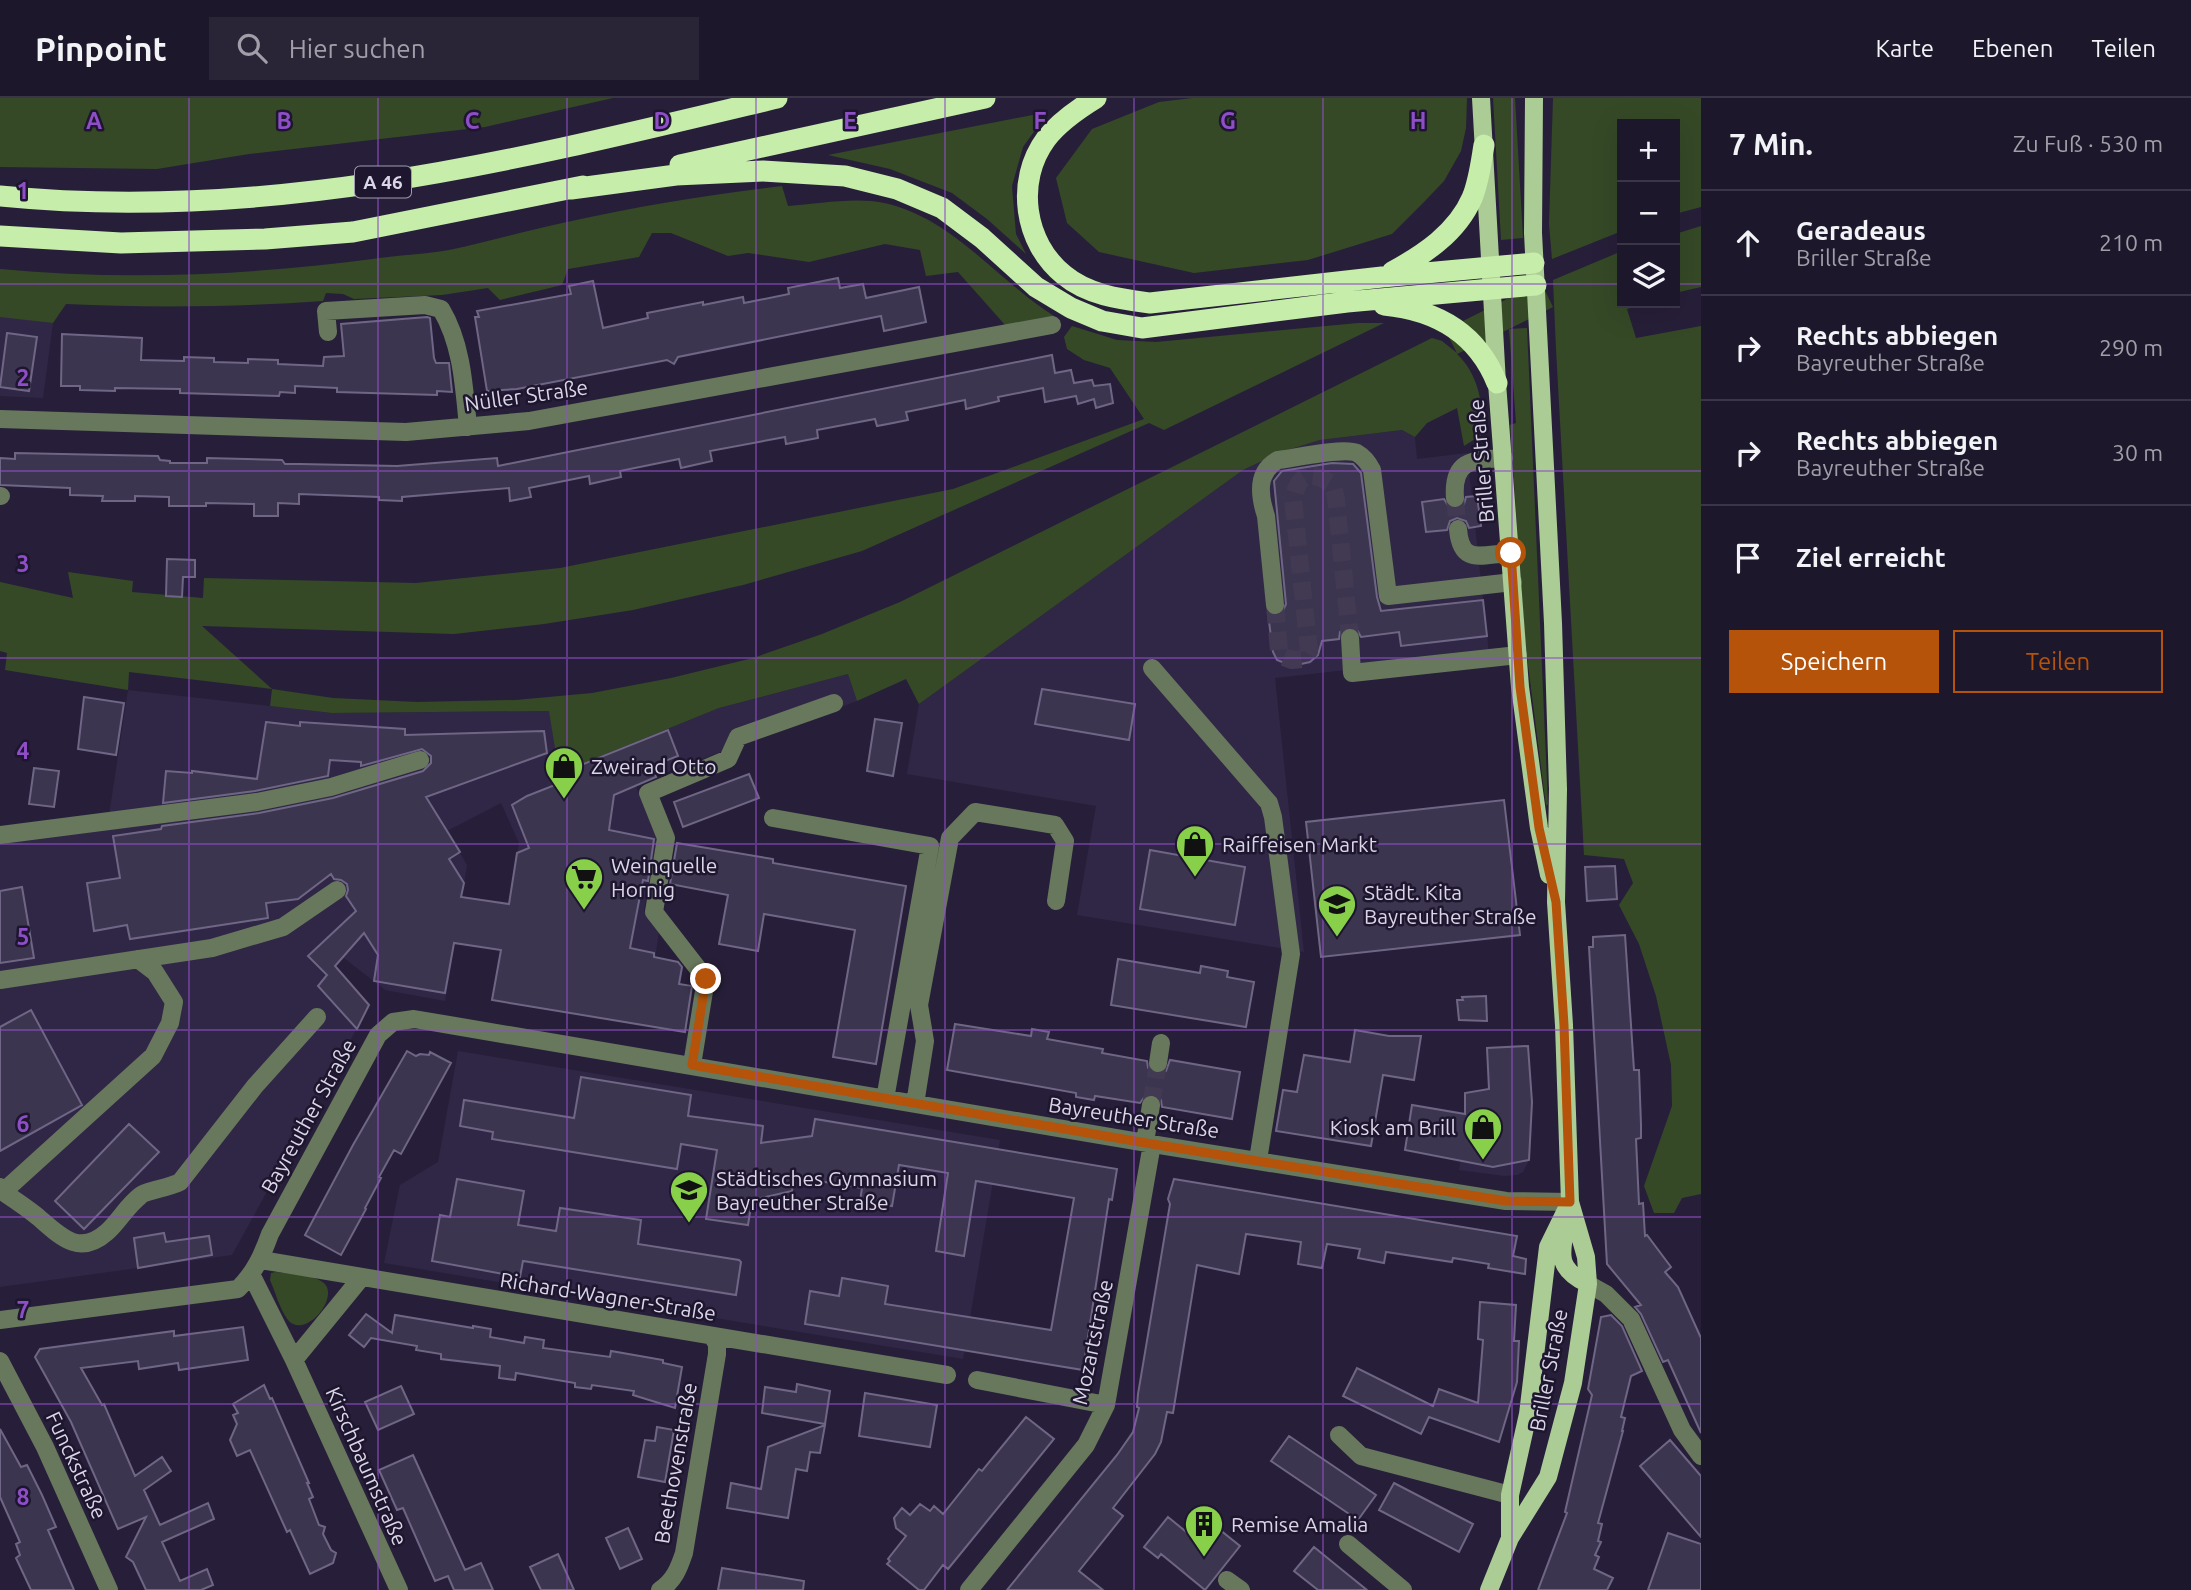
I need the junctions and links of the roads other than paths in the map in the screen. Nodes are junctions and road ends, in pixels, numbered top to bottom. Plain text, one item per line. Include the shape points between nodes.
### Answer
1 (750, 98) edge
2 (777, 98) edge
3 (985, 98) edge
4 (1096, 98) edge
5 (1481, 98) edge
6 (1534, 98) edge
7 (712, 113) junction
8 (1484, 145) junction
9 (571, 189) junction
10 (0, 197) edge
11 (0, 236) edge
12 (1534, 263) junction
13 (1492, 270) junction
14 (1382, 277) junction
15 (1536, 285) junction
16 (1347, 302) junction
17 (1052, 324) dead end
18 (328, 332) dead end
19 (1489, 351) junction
20 (1497, 383) joint
21 (0, 419) edge
22 (468, 427) junction
23 (1504, 458) junction
24 (1455, 498) tunnel mouth
25 (1458, 529) tunnel mouth
26 (1511, 553) junction
27 (1513, 582) junction
28 (1275, 605) tunnel mouth
29 (1350, 638) tunnel mouth
30 (1518, 655) junction
31 (1152, 668) dead end
32 (834, 703) dead end
33 (420, 760) dead end
34 (773, 818) dead end
35 (0, 835) edge
36 (337, 890) dead end
37 (1056, 901) dead end
38 (1556, 902) junction
39 (138, 959) junction
40 (0, 980) edge
41 (317, 1017) dead end
42 (1161, 1043) dead end
43 (1158, 1063) tunnel mouth
44 (692, 1065) junction
45 (885, 1099) junction
46 (915, 1104) junction
47 (1151, 1105) tunnel mouth
48 (1149, 1143) junction
49 (1258, 1160) junction
50 (2, 1189) edge
51 (1570, 1202) junction
52 (256, 1268) junction
53 (361, 1278) junction
54 (1588, 1284) junction
55 (0, 1320) edge
56 (712, 1336) junction
57 (294, 1360) junction
58 (0, 1361) edge
59 (947, 1375) dead end
60 (977, 1380) dead end
61 (1106, 1405) junction
62 (1339, 1435) dead end
63 (1701, 1456) edge
64 (1510, 1495) junction
65 (1510, 1538) junction
66 (1348, 1544) dead end
67 (109, 1590) edge
68 (399, 1590) edge
69 (660, 1590) edge
70 (969, 1590) edge
71 (1403, 1590) edge
72 (1489, 1590) edge

1 - 7 highway
2 - 7 highway, A 46
3 - 9 highway, A 46
4 - 14 highway via 1047,138 1028,183 1027,209 1034,236 1047,259 1065,276 1089,290 1150,303
5 - 8 main road
6 - 12 main road, Briller Straße
7 - 10 highway, A 46 via 547,152 325,191 228,201 136,203
8 - 13 main road
8 - 14 highway via 1474,193 1454,226 1414,260
9 - 11 highway, A 46 via 353,232 121,243
9 - 16 highway via 676,175 763,171 845,176 897,189 942,208 1036,287 1102,321 1142,328
12 - 13 highway
12 - 15 main road, Briller Straße
13 - 14 highway via 1464,268
13 - 15 highway
13 - 16 highway via 1412,295
13 - 19 main road
15 - 38 main road, Briller Straße via 1553,623
16 - 19 highway via 1391,306 1439,319
17 - 22 street, Nüller Straße via 529,421
18 - 22 street via 327,312 425,305 441,309 458,347
19 - 20 highway
20 - 23 main road, Briller Straße
21 - 22 street, Nüller Straße via 406,432
23 - 24 street via 1462,466 1454,485
23 - 26 main road, Briller Straße
25 - 26 street via 1460,544 1471,555
26 - 27 main road, Briller Straße
27 - 28 street via 1388,596 1373,470 1357,453 1345,451 1278,460 1263,474 1261,502
27 - 30 main road, Briller Straße
29 - 30 street via 1352,673
30 - 38 main road, Briller Straße via 1539,828
31 - 49 street via 1269,803 1273,817 1291,954
32 - 44 street via 738,737 728,759 648,793 666,838 654,912 706,979
33 - 35 street via 331,787 257,802
34 - 45 street via 930,846
36 - 39 street via 283,927 212,948
37 - 46 street via 1065,841 1055,825 975,812 950,838 919,1005 925,1041
38 - 51 main road, Briller Straße
39 - 40 street
39 - 50 street via 155,972 173,1002 170,1023 153,1056
41 - 50 street via 255,1086 180,1182 141,1194 105,1234 73,1244
42 - 43 street
44 - 45 street, Bayreuther Straße
44 - 52 street, Bayreuther Straße via 414,1019 393,1022 378,1035
45 - 46 street, Bayreuther Straße
46 - 48 street, Bayreuther Straße
47 - 48 street, Mozartstraße
48 - 49 street, Bayreuther Straße
48 - 61 street, Mozartstraße
49 - 51 street, Bayreuther Straße via 1506,1201
51 - 54 main road via 1562,1261 1566,1270
51 - 64 main road, Briller Straße via 1548,1247 1528,1414
52 - 53 street, Richard-Wagner-Straße
52 - 55 street via 238,1289
52 - 57 street, Kirschbaumstraße
53 - 56 street, Richard-Wagner-Straße
53 - 57 street
54 - 63 street via 1606,1294 1631,1319 1682,1430
54 - 65 main road, Briller Straße via 1573,1383 1548,1477
56 - 59 street, Richard-Wagner-Straße
56 - 69 street, Beethovenstraße via 717,1354 684,1553 670,1584
57 - 68 street, Kirschbaumstraße
58 - 67 street, Funckstraße via 45,1447
60 - 61 street
61 - 70 street, Mozartstraße via 1086,1445
62 - 64 street via 1361,1456
64 - 65 main road, Briller Straße
65 - 72 main road, Briller Straße
66 - 71 street

